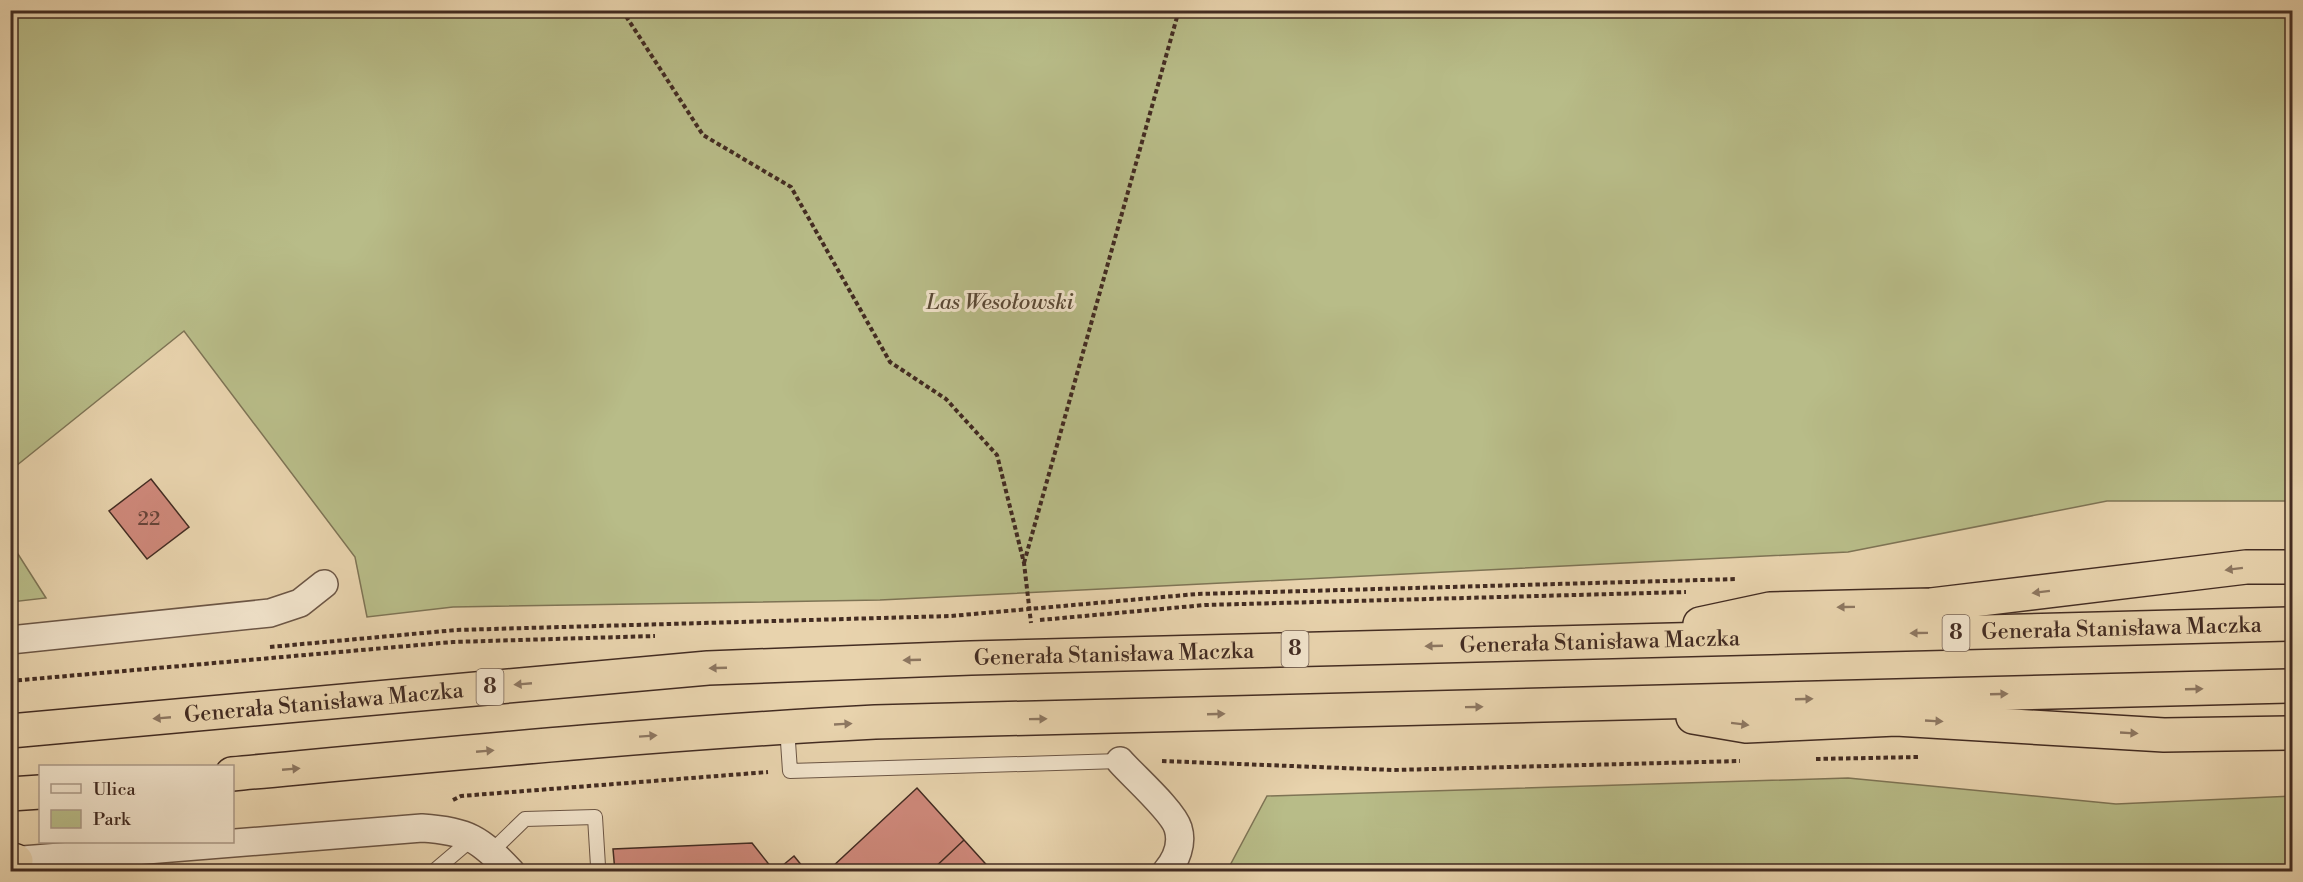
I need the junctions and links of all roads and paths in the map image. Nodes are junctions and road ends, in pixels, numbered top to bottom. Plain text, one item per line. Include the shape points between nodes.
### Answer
1 (622, 10) edge
2 (1199, 10) edge
3 (1024, 563) junction
4 (2292, 567) edge
5 (1743, 579) dead end
6 (324, 584) dead end
7 (1695, 592) dead end
8 (1029, 610) junction
9 (1031, 621) junction
10 (1020, 622) dead end
11 (2292, 624) edge
12 (655, 636) dead end
13 (10, 640) edge
14 (1618, 641) junction
15 (260, 648) dead end
16 (1035, 656) junction
17 (10, 681) edge
18 (2292, 686) edge
19 (1620, 705) junction
20 (787, 727) junction
21 (10, 731) edge
22 (2292, 733) edge
23 (1930, 757) dead end
24 (1811, 759) dead end
25 (1120, 761) junction
26 (1751, 761) dead end
27 (790, 771) junction
28 (234, 774) edge
29 (39, 792) edge
30 (10, 794) edge
31 (441, 829) junction
32 (230, 843) edge
33 (234, 843) edge
34 (482, 845) junction
35 (12, 860) edge
36 (434, 872) edge
37 (511, 872) edge
38 (594, 872) edge
39 (1166, 872) edge

1 - 3 path via 702,135 791,187 890,362 946,399 997,455
2 - 3 path via 1177,17
3 - 8 path
4 -> 14 highway via 2246,567 1931,605 1770,609
5 - 8 path via 1197,594
6 - 13 street via 300,603 270,613
7 - 9 path via 1205,605
8 - 9 path
8 - 15 path via 456,630
9 - 10 path
9 - 16 path
11 -> 14 highway, Generała Stanisława Maczka / 8
12 - 17 path via 453,642
14 -> 16 highway, Generała Stanisława Maczka / 8
16 -> 21 highway, Generała Stanisława Maczka / 8 via 708,668
19 -> 18 highway
20 -> 19 highway
19 -> 22 highway via 1746,726 1896,718 2164,735
20 - 27 lane
28 -> 20 highway
23 - 24 path
25 - 26 path via 1394,770
25 - 27 lane
25 - 39 street via 1172,816 1178,828 1176,859
27 - 31 path via 461,796 446,810
29 - 30 highway
31 - 33 street
31 - 34 street
32 - 35 street
34 - 36 lane
34 - 37 street
34 - 38 lane via 525,819 595,817 598,866

